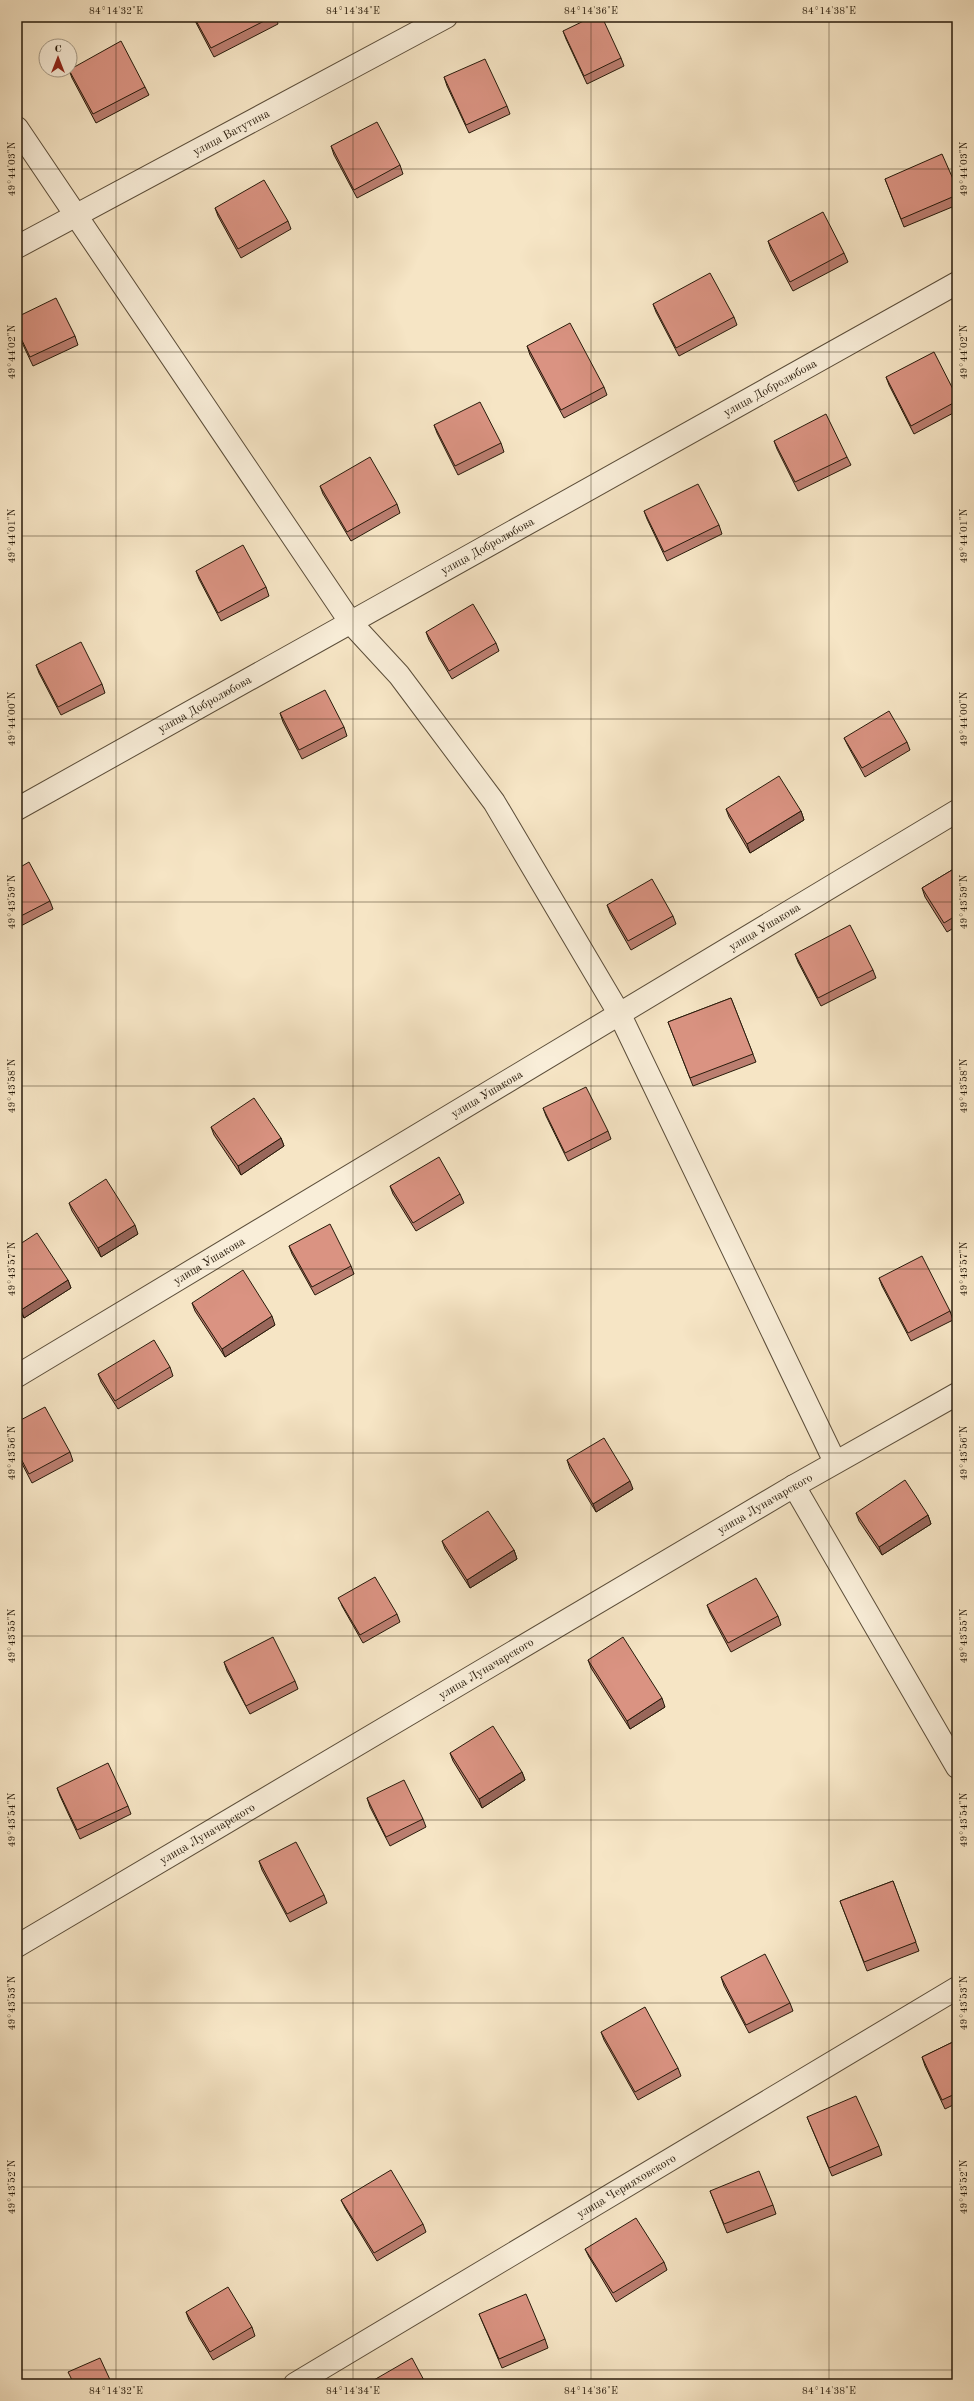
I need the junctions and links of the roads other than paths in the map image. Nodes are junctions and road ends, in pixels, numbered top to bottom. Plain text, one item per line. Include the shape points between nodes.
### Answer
1 (446, 17) edge
2 (17, 128) edge
3 (77, 214) junction
4 (17, 247) edge
5 (957, 284) edge
6 (351, 623) junction
7 (17, 809) edge
8 (957, 811) edge
9 (620, 1015) junction
10 (17, 1376) edge
11 (957, 1394) edge
12 (835, 1462) junction
13 (794, 1486) junction
14 (957, 1767) edge
15 (17, 1946) edge
16 (957, 1988) edge
17 (296, 2384) edge

1 - 3 street, улица Ватутина
2 - 3 street
3 - 4 street, улица Ватутина
3 - 6 street
5 - 6 street, улица Добролюбова
6 - 7 street, улица Добролюбова
6 - 9 street via 399,675 494,802
8 - 9 street, улица Ушакова
9 - 10 street, улица Ушакова
9 - 12 street
11 - 12 street, улица Луначарского
12 - 13 street, улица Луначарского
13 - 14 street
13 - 15 street, улица Луначарского
16 - 17 street, улица Черняховского

